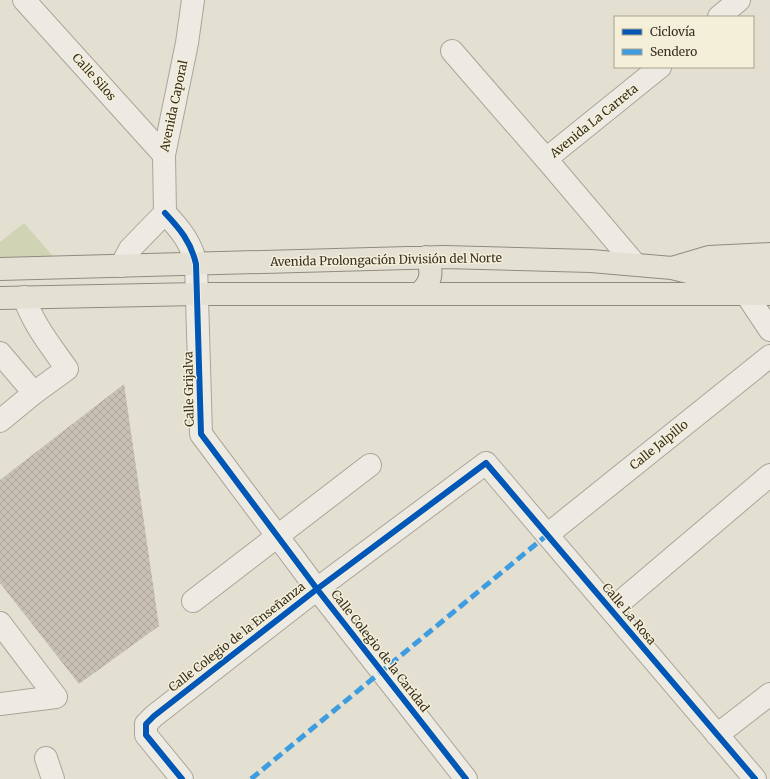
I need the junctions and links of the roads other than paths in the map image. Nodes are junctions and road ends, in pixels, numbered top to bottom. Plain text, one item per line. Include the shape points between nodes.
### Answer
1 (24, 0) edge
2 (193, 0) edge
3 (739, 0) edge
4 (720, 16) edge
5 (452, 51) dead end
6 (659, 68) edge
7 (164, 155) junction
8 (546, 159) junction
9 (165, 213) junction
10 (770, 254) edge
11 (435, 257) junction
12 (196, 264) junction
13 (635, 264) junction
14 (114, 266) junction
15 (70, 267) junction
16 (672, 268) junction
17 (0, 269) edge
18 (770, 275) edge
19 (198, 294) junction
20 (418, 294) junction
21 (441, 294) junction
22 (746, 294) junction
23 (770, 294) edge
24 (107, 295) junction
25 (68, 296) junction
26 (24, 297) junction
27 (0, 298) edge
28 (770, 330) edge
29 (0, 353) edge
30 (770, 356) edge
31 (34, 393) junction
32 (0, 421) edge
33 (486, 462) joint
34 (370, 465) dead end
35 (770, 476) edge
36 (547, 534) junction
37 (278, 536) junction
38 (317, 589) junction
39 (193, 600) dead end
40 (611, 610) junction
41 (0, 623) edge
42 (770, 694) edge
43 (0, 704) edge
44 (717, 735) junction
45 (46, 758) dead end
46 (53, 779) edge
47 (182, 779) edge
48 (466, 779) edge
49 (755, 779) edge

1 - 7 street, Calle Silos
2 - 7 street, Avenida Caporal via 187,43
3 - 4 street
5 - 8 street, Avenida La Carreta
6 - 8 street, Avenida La Carreta
7 - 9 street, Avenida Caporal
8 - 13 street, Avenida La Carreta
9 - 12 street via 193,249
9 - 14 street
10 - 16 main road, Avenida Prolongación División del Norte via 709,256
11 - 12 main road, Avenida Prolongación División del Norte
11 - 13 main road, Avenida Prolongación División del Norte
11 - 20 main road via 429,263 431,275 427,286
11 - 21 main road via 436,288
12 - 14 main road, Avenida Prolongación División del Norte
12 - 19 street, Calle Grijalva
13 - 16 main road, Avenida Prolongación División del Norte
14 - 15 main road, Avenida Prolongación División del Norte
14 - 24 main road via 100,272 97,280 100,289
15 - 17 main road, Avenida Prolongación División del Norte
15 - 25 main road via 79,280 76,290
16 - 18 main road via 709,277
19 - 20 main road
19 - 24 main road
19 - 37 street, Calle Grijalva via 201,434
20 - 21 main road
21 - 22 main road
22 - 23 main road
22 - 28 street
24 - 25 main road
25 - 26 main road
26 - 27 main road
26 - 31 street via 28,310 41,332 67,369
29 - 31 street
30 - 36 street, Calle Jalpillo
31 - 32 street
33 - 36 street, Calle La Rosa
33 - 38 street, Calle Colegio de la Enseñanza
34 - 37 street
35 - 40 street
36 - 40 street, Calle La Rosa
37 - 38 street, Calle Colegio de la Caridad
37 - 39 street
38 - 47 street, Calle Colegio de la Enseñanza via 146,724 146,735
38 - 48 street, Calle Colegio de la Caridad
40 - 44 street, Calle La Rosa
41 - 43 street via 56,697
42 - 44 street
44 - 49 street, Calle La Rosa
45 - 46 street

